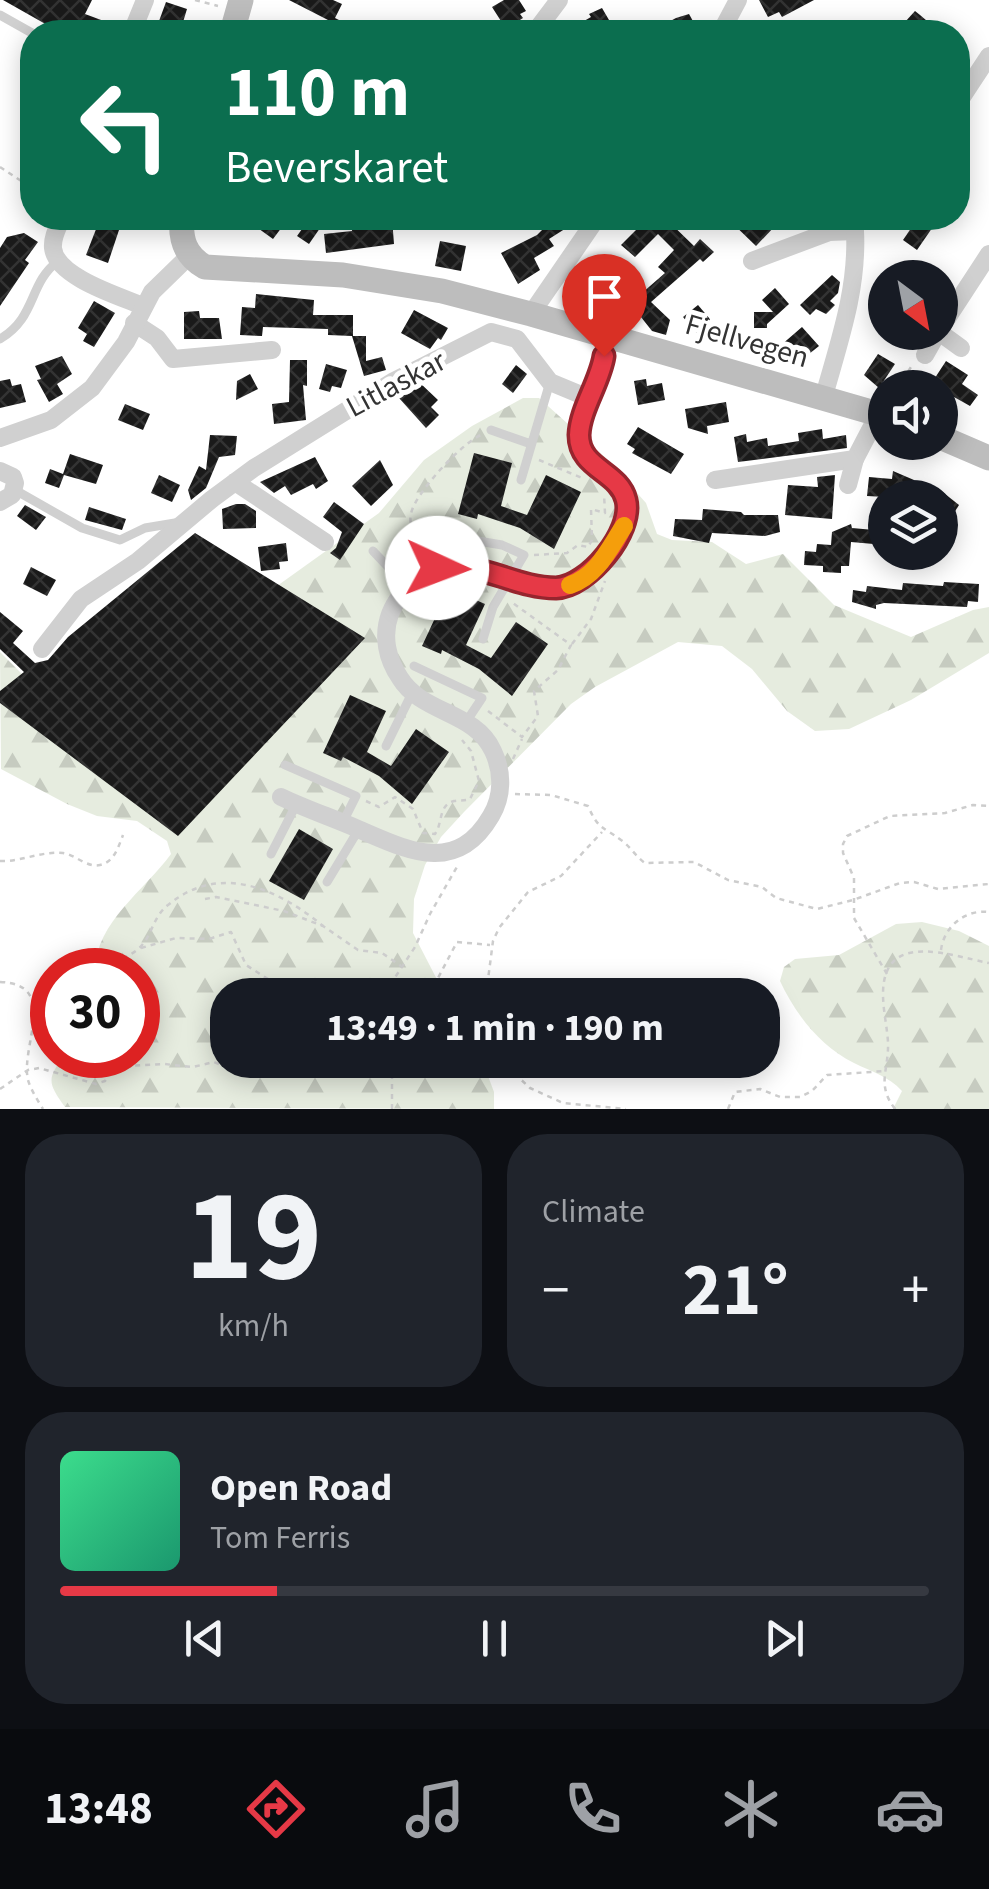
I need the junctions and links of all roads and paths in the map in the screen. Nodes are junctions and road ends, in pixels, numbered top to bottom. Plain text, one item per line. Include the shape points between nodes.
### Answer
1 (195, 0) edge
2 (234, 3) edge
3 (989, 56) edge
4 (970, 85) edge
5 (58, 230) edge
6 (182, 230) edge
7 (590, 230) edge
8 (836, 230) edge
9 (859, 230) edge
10 (190, 254) junction
11 (989, 254) edge
12 (58, 261) junction
13 (752, 261) dead end
14 (958, 302) edge
15 (139, 314) junction
16 (531, 314) junction
17 (612, 337) junction
18 (0, 339) edge
19 (958, 346) edge
20 (961, 348) dead end
21 (272, 350) dead end
22 (927, 350) edge
23 (924, 355) joint
24 (909, 370) edge
25 (550, 382) junction
26 (824, 396) junction
27 (591, 400) junction
28 (868, 410) edge
29 (491, 430) joint
30 (868, 437) edge
31 (0, 438) edge
32 (958, 445) edge
33 (530, 450) junction
34 (855, 458) junction
35 (989, 458) edge
36 (0, 471) edge
37 (521, 480) dead end
38 (715, 480) dead end
39 (235, 482) junction
40 (594, 482) dead end
41 (848, 485) dead end
42 (603, 491) dead end
43 (7, 496) edge
44 (184, 522) junction
45 (466, 539) joint
46 (325, 542) dead end
47 (373, 551) dead end
48 (524, 555) junction
49 (600, 564) junction
50 (510, 577) junction
51 (408, 587) junction
52 (500, 595) junction
53 (483, 639) dead end
54 (571, 645) junction
55 (42, 648) dead end
56 (414, 666) dead end
57 (412, 693) junction
58 (478, 705) junction
59 (463, 730) junction
60 (386, 746) dead end
61 (285, 765) dead end
62 (500, 788) junction
63 (356, 796) junction
64 (289, 801) joint
65 (989, 806) edge
66 (351, 826) junction
67 (604, 831) junction
68 (122, 835) dead end
69 (454, 849) junction
70 (272, 854) dead end
71 (0, 861) edge
72 (327, 882) dead end
73 (989, 884) edge
74 (205, 899) dead end
75 (853, 900) junction
76 (989, 912) edge
77 (323, 926) junction
78 (492, 945) junction
79 (140, 948) edge
80 (143, 948) edge
81 (941, 952) junction
82 (989, 962) edge
83 (402, 966) junction
84 (886, 974) junction
85 (266, 978) edge
86 (397, 978) edge
87 (438, 978) edge
88 (488, 978) edge
89 (0, 982) edge
90 (30, 996) edge
91 (30, 1051) edge
92 (210, 1063) edge
93 (28, 1070) junction
94 (887, 1071) junction
95 (392, 1078) edge
96 (519, 1078) edge
97 (0, 1088) edge
98 (43, 1109) edge
99 (392, 1109) edge
100 (626, 1109) edge
101 (728, 1109) edge
102 (895, 1109) edge

1 - 2 path
3 - 4 street
5 - 12 street
6 - 10 main road
7 - 16 street
8 - 13 street
9 - 26 street via 851,296
10 - 15 street
10 - 16 main road, Fjellvegen via 214,269 415,285
11 - 14 street
12 - 15 street
12 - 18 lane via 44,272 26,317
15 - 21 street via 172,360
15 - 31 street via 110,366 72,406
16 - 17 main road, Fjellvegen
17 - 26 main road, Fjellvegen
17 - 27 street
19 - 20 street
22 - 23 street
23 - 24 path
25 - 27 street
25 - 33 lane
25 - 39 street, Litlaskar via 522,343 491,332 394,381
26 - 28 main road, Fjellvegen
27 - 49 street via 580,428 583,453 617,483 628,508
29 - 33 lane
29 - 45 path via 471,438 412,508 418,536
30 - 34 street, Fjellvegen
32 - 35 main road
33 - 37 lane
33 - 40 path
34 - 38 street
34 - 41 street, Fjellvegen
36 - 43 street via 13,478
39 - 44 street, Litlaskar
39 - 46 street
42 - 48 path via 606,514 591,508 588,547
43 - 44 lane via 120,540
44 - 55 street, Litlaskar via 81,599
45 - 48 lane
47 - 51 lane
48 - 50 lane
49 - 50 street via 561,588
49 - 54 path via 605,582 591,619
50 - 51 street via 454,565
50 - 52 lane
51 - 57 street via 385,632 395,670
52 - 53 lane
52 - 54 path
54 - 58 path via 558,670 534,691 538,716 522,737
56 - 58 lane via 482,698
57 - 59 street
57 - 60 lane
58 - 59 lane
59 - 62 street via 481,733 493,750
59 - 63 path via 479,781 470,799 442,812 435,834 423,833 413,809 395,797 379,807
61 - 63 lane
62 - 67 path via 588,806
62 - 69 street via 487,822
63 - 66 lane
64 - 66 street
64 - 70 lane
65 - 75 path via 890,816 848,836 843,854 854,878
66 - 69 street via 422,854
66 - 72 lane
67 - 75 path via 645,863 694,862 807,907
67 - 78 path via 561,876 528,892
68 - 71 path via 105,864 92,866 63,853
69 - 83 path via 459,862
73 - 75 path via 938,889 900,883
74 - 77 path via 284,911
75 - 84 path via 859,929
76 - 81 path via 960,917
77 - 79 path via 259,886 211,886 168,905
77 - 83 path via 358,950 382,953
78 - 87 path via 457,942
78 - 88 path
80 - 85 path via 232,932 246,965
81 - 82 path
81 - 84 path via 910,952
83 - 86 path
84 - 94 path
89 - 90 path
91 - 93 path
92 - 93 path via 126,1066 96,1084
93 - 97 path
93 - 98 path
94 - 101 path via 827,1076 800,1098 760,1089 735,1092
94 - 102 path via 882,1088
95 - 99 path
96 - 100 path via 564,1103

